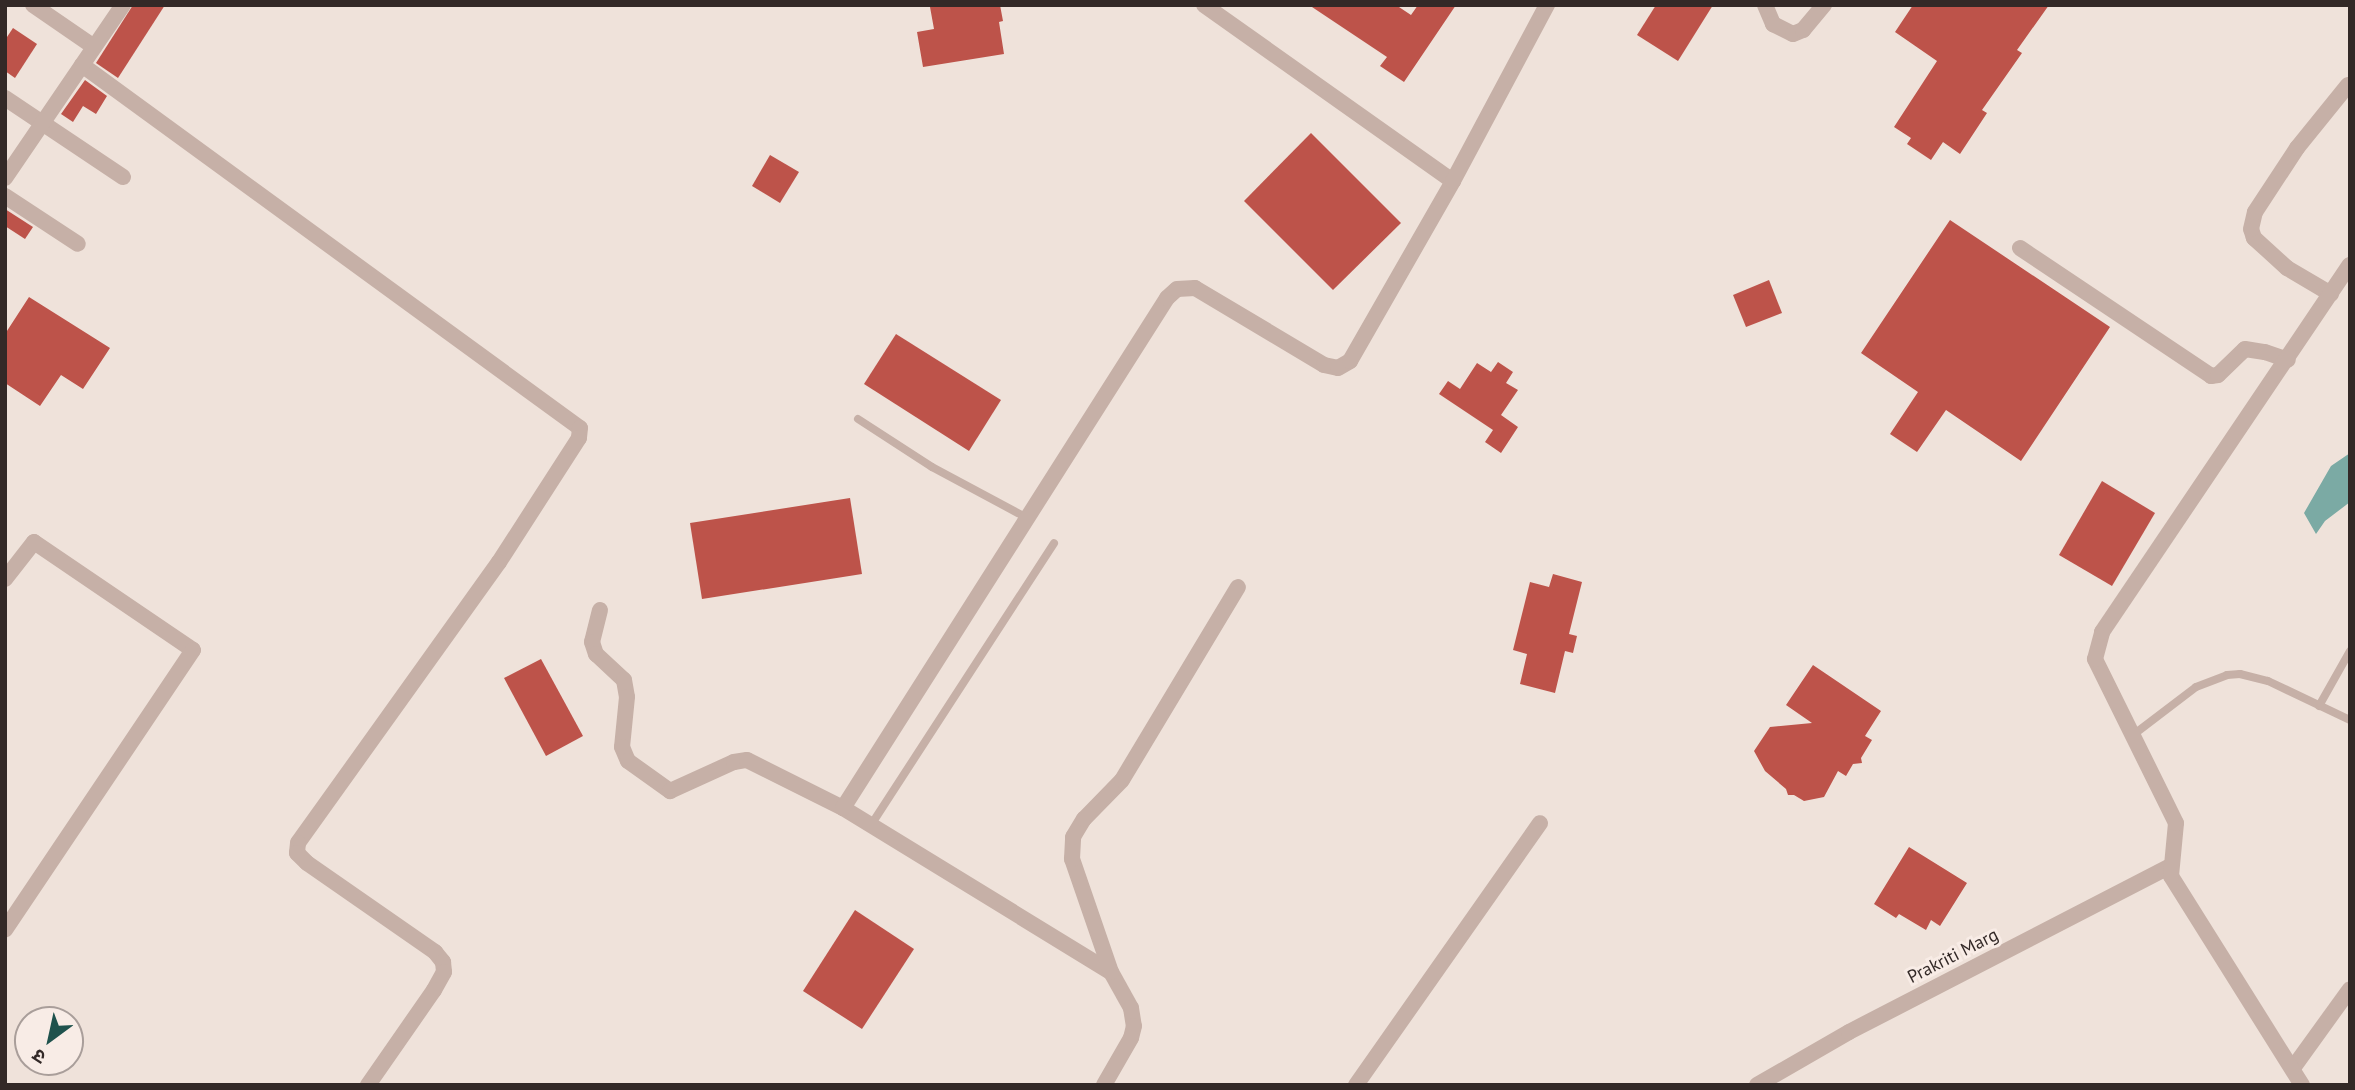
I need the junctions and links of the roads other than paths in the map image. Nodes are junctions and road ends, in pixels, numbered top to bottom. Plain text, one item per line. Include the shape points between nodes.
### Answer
1 (33, 5) edge
2 (123, 5) edge
3 (1204, 5) edge
4 (1547, 5) edge
5 (1765, 5) edge
6 (1824, 5) edge
7 (94, 47) junction
8 (82, 65) junction
9 (2348, 85) edge
10 (5, 98) edge
11 (42, 123) junction
12 (123, 177) dead end
13 (5, 178) edge
14 (1453, 181) junction
15 (5, 196) edge
16 (78, 244) dead end
17 (2020, 248) dead end
18 (2350, 265) edge
19 (2331, 294) junction
20 (2288, 360) junction
21 (858, 419) dead end
22 (1027, 518) junction
23 (1054, 543) dead end
24 (5, 579) edge
25 (1238, 587) dead end
26 (600, 610) dead end
27 (2350, 651) edge
28 (2319, 706) junction
29 (2350, 720) edge
30 (2133, 735) junction
31 (843, 808) junction
32 (1540, 823) dead end
33 (871, 825) junction
34 (2170, 866) junction
35 (5, 930) edge
36 (1111, 972) junction
37 (2350, 989) edge
38 (2293, 1068) junction
39 (368, 1085) edge
40 (1104, 1085) edge
41 (1356, 1085) edge
42 (1757, 1085) edge
43 (2302, 1085) edge

1 - 7 street
2 - 7 street
3 - 14 street
4 - 14 street
5 - 6 street via 1773,23 1793,34 1803,30
7 - 8 street
8 - 11 street
8 - 39 street via 580,428 579,438 499,562 298,844 297,853 307,863 443,962 444,972 434,990
9 - 19 street via 2297,148 2255,212 2251,229 2254,238 2287,268
10 - 11 street
11 - 12 street
11 - 13 street
14 - 22 street via 1350,361 1338,368 1324,365 1195,288 1171,293
15 - 16 street
17 - 20 street via 2211,376 2218,375 2245,349
18 - 19 street
19 - 20 street
20 - 30 street via 2098,641 2095,659 2099,673
21 - 22 lane via 932,467
22 - 31 street
23 - 33 lane
24 - 35 street via 34,542 193,650
25 - 36 street via 1122,780 1073,837 1072,859
26 - 31 street via 592,642 596,654 624,680 622,747 634,766 670,791 747,760
27 - 28 lane
28 - 29 lane
28 - 30 lane via 2254,676 2227,675 2196,687
30 - 34 street via 2176,823
31 - 33 street
32 - 41 street
33 - 36 street
34 - 38 street via 2175,884
34 - 42 street, Prakriti Marg via 1849,1032
36 - 40 street via 1131,1008 1134,1026
37 - 38 street
38 - 43 street

